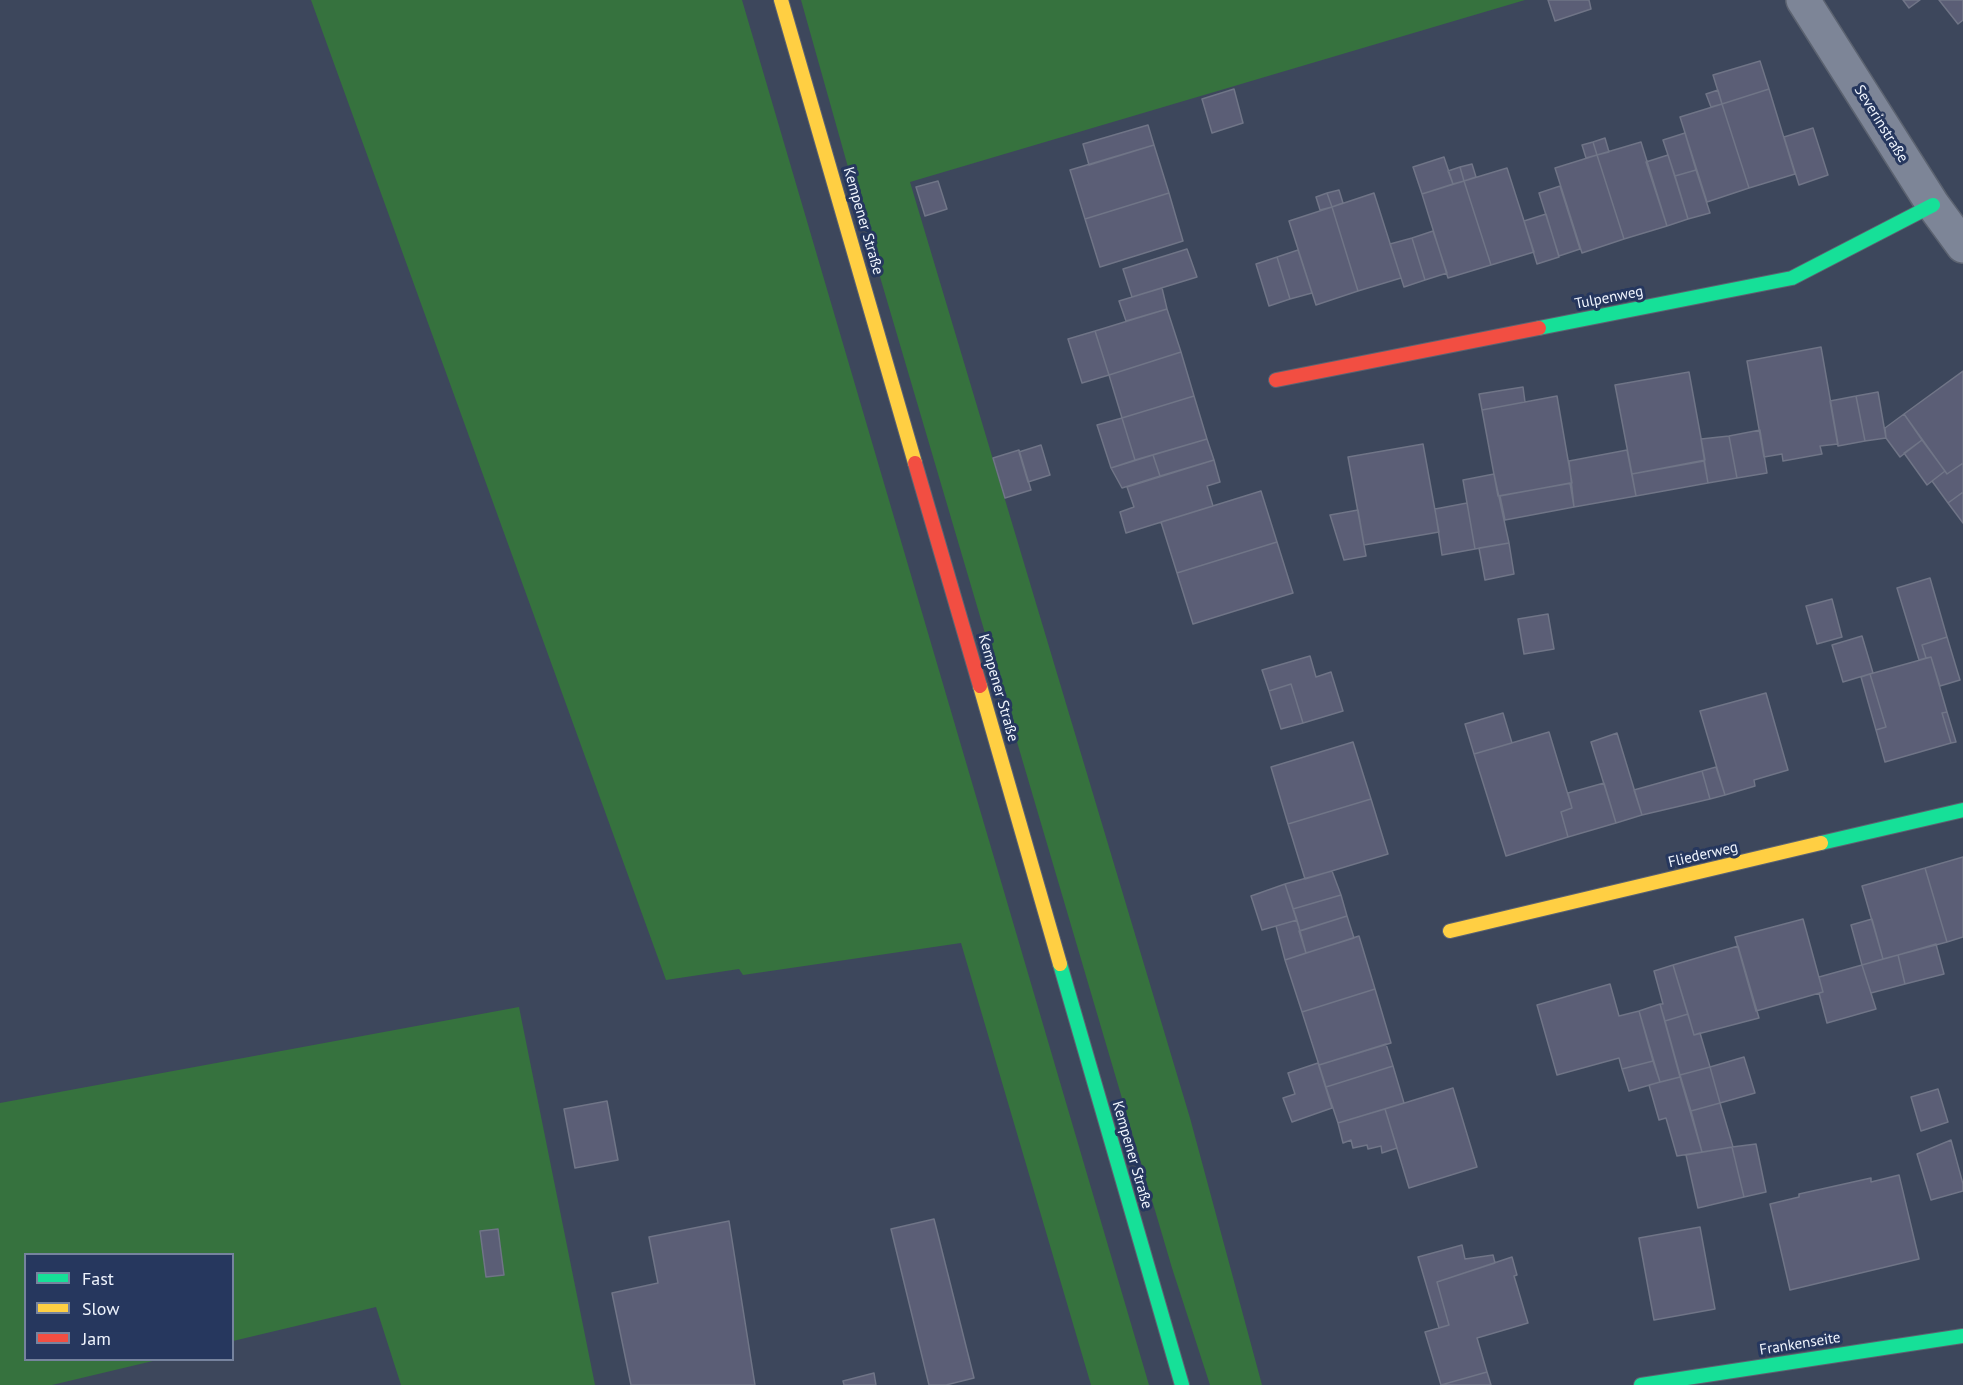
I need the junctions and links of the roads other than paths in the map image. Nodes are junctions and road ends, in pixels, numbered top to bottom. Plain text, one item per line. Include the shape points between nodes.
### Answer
1 (782, 0) edge
2 (1803, 0) edge
3 (1933, 205) junction
4 (1963, 246) edge
5 (1276, 380) dead end
6 (1963, 810) edge
7 (1450, 931) dead end
8 (1963, 1336) edge
9 (1182, 1385) edge
10 (1641, 1385) edge

1 - 9 street, Kempener Straße
2 - 3 street, Severinstraße
3 - 4 street, Severinstraße
3 - 5 street, Tulpenweg via 1792,278
6 - 7 street, Fliederweg
8 - 10 street, Frankenseite

